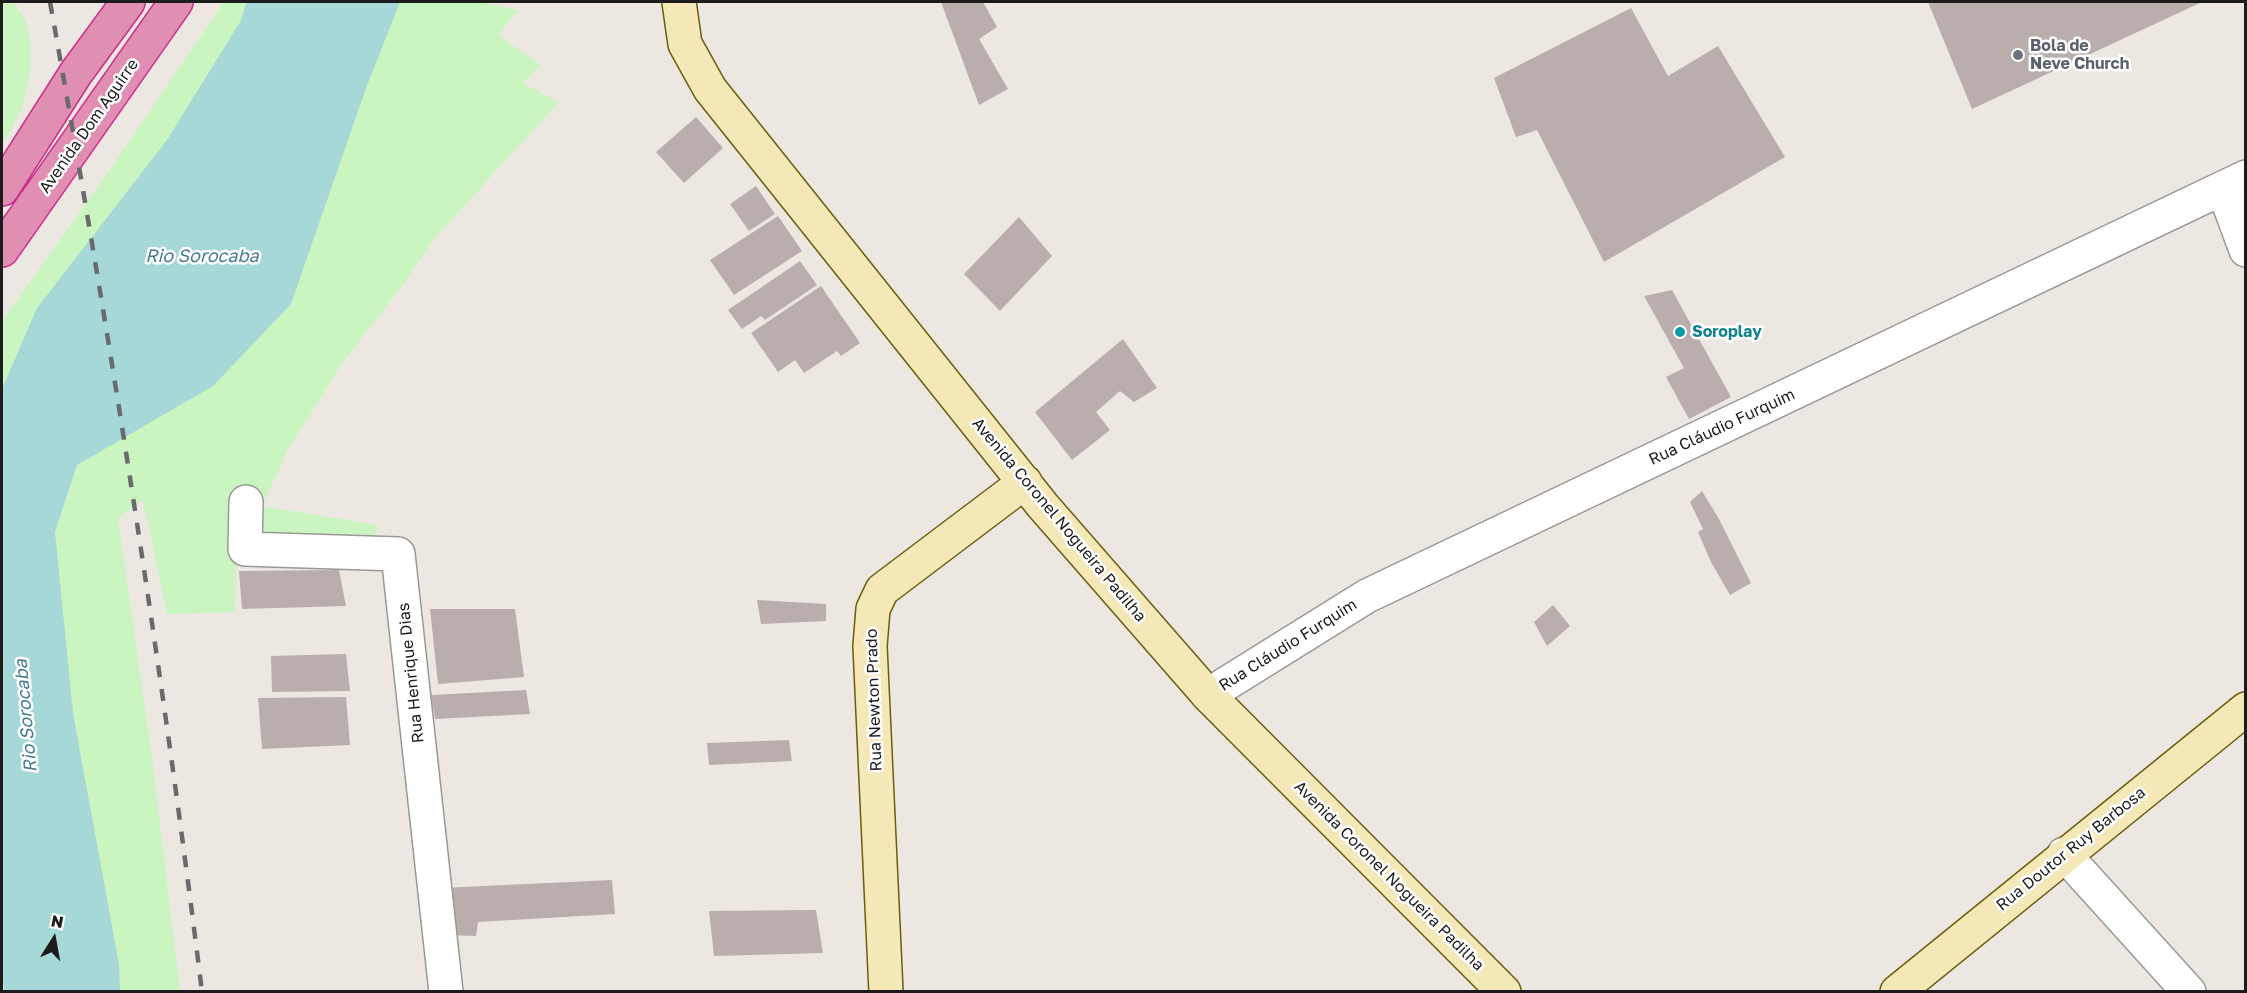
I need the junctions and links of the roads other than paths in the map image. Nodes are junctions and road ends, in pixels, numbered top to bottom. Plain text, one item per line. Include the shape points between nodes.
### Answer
1 (128, 2) edge
2 (176, 2) edge
3 (679, 2) edge
4 (2234, 183) edge
5 (2, 189) edge
6 (2, 250) edge
7 (2246, 250) edge
8 (1025, 482) junction
9 (246, 502) dead end
10 (1208, 695) junction
11 (2246, 709) edge
12 (2064, 854) junction
13 (446, 992) edge
14 (886, 992) edge
15 (1504, 992) edge
16 (1898, 992) edge
17 (2189, 992) edge

1 - 5 highway via 76,73
2 - 6 highway, Avenida Dom Aguirre
3 - 8 main road, Avenida Coronel Nogueira Padilha via 684,44 710,89
4 - 7 street
4 - 10 street, Rua Cláudio Furquim via 1366,596
8 - 10 main road, Avenida Coronel Nogueira Padilha
8 - 14 main road, Rua Newton Prado via 882,590 873,609 870,646
9 - 13 street, Rua Henrique Dias via 245,549 398,554
10 - 15 main road, Avenida Coronel Nogueira Padilha
11 - 12 main road, Rua Doutor Ruy Barbosa
12 - 16 main road, Rua Doutor Ruy Barbosa
12 - 17 street

